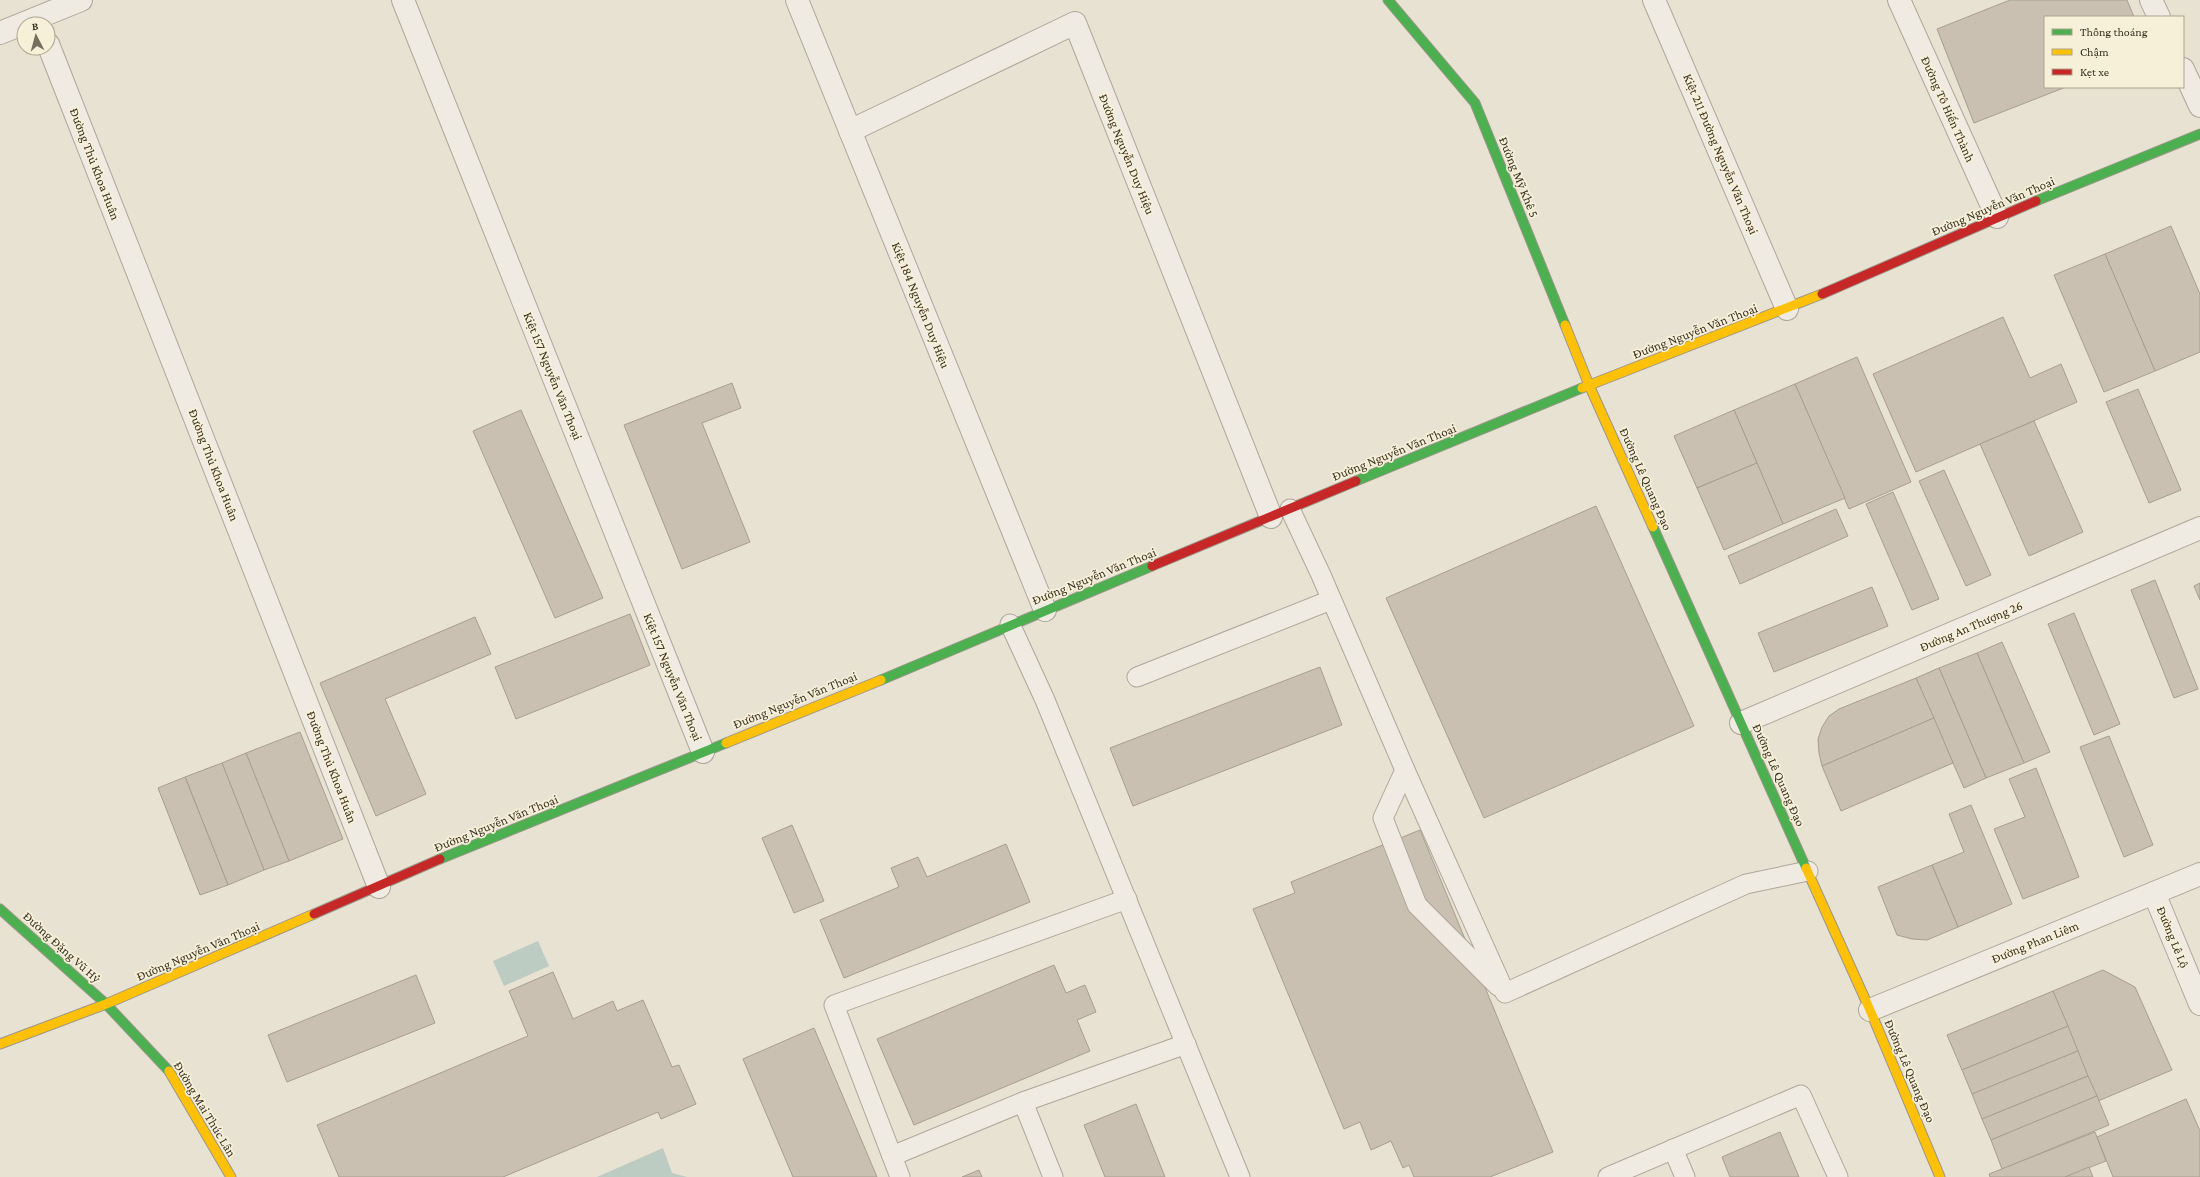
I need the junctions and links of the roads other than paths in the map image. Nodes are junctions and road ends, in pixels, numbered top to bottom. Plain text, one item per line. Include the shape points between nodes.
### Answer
1 (81, 0) edge
2 (403, 0) edge
3 (797, 0) edge
4 (1388, 0) edge
5 (1654, 0) edge
6 (1899, 0) edge
7 (2151, 0) edge
8 (36, 14) edge
9 (2159, 16) edge
10 (0, 33) edge
11 (53, 56) edge
12 (2184, 71) edge
13 (2200, 106) edge
14 (850, 131) junction
15 (2200, 134) edge
16 (1997, 217) junction
17 (1787, 309) junction
18 (1589, 385) junction
19 (1280, 513) junction
20 (2200, 528) edge
21 (1331, 600) junction
22 (1045, 610) junction
23 (1010, 624) junction
24 (1137, 677) dead end
25 (1741, 723) junction
26 (703, 752) junction
27 (1405, 770) junction
28 (1808, 871) junction
29 (2200, 874) edge
30 (379, 887) junction
31 (2154, 893) junction
32 (1127, 899) junction
33 (0, 909) edge
34 (1505, 993) junction
35 (106, 1004) junction
36 (2200, 1004) edge
37 (1870, 1010) junction
38 (0, 1044) edge
39 (1186, 1044) junction
40 (1023, 1102) junction
41 (1673, 1149) junction
42 (892, 1156) junction
43 (231, 1177) edge
44 (900, 1177) edge
45 (1053, 1177) edge
46 (1240, 1177) edge
47 (1608, 1177) edge
48 (1685, 1177) edge
49 (1838, 1177) edge
50 (1940, 1177) edge

1 - 8 street
2 - 26 street, Kiệt 157 Nguyễn Văn Thoại
3 - 14 street, Kiệt 184 Nguyễn Duy Hiệu
4 - 18 main road, Đường Mỹ Khê 5 via 1475,103
5 - 17 street, Kiệt 211 Đường Nguyễn Văn Thoại
6 - 16 street, Đường Tô Hiến Thành
7 - 9 street
8 - 10 street
11 - 30 street, Đường Thủ Khoa Huân
12 - 13 street
14 - 19 street, Đường Nguyễn Duy Hiệu via 1075,23
14 - 22 street, Kiệt 184 Nguyễn Duy Hiệu
15 - 16 main road, Đường Nguyễn Văn Thoại
16 - 17 main road, Đường Nguyễn Văn Thoại
17 - 18 main road, Đường Nguyễn Văn Thoại
18 - 19 main road, Đường Nguyễn Văn Thoại
18 - 25 main road, Đường Lê Quang Đạo
19 - 21 lane via 1321,575
19 - 22 main road, Đường Nguyễn Văn Thoại
20 - 25 street, Đường An Thượng 26
21 - 24 lane
21 - 27 lane
22 - 23 main road, Đường Nguyễn Văn Thoại
23 - 26 main road, Đường Nguyễn Văn Thoại via 920,664
23 - 32 lane via 1045,700
25 - 28 main road, Đường Lê Quang Đạo
26 - 30 main road, Đường Nguyễn Văn Thoại
27 - 34 lane
27 - 34 lane via 1383,818 1417,905
28 - 34 lane via 1746,884
28 - 37 main road, Đường Lê Quang Đạo
29 - 31 street, Đường Phan Liêm
30 - 35 main road, Đường Nguyễn Văn Thoại
31 - 36 street, Đường Lê Lộ
31 - 37 street, Đường Phan Liêm
32 - 39 lane
32 - 42 lane via 834,1005
33 - 35 main road, Đường Đặng Vũ Hỷ
35 - 38 main road, Đường Nguyễn Văn Thoại
35 - 43 main road, Đường Mai Thúc Lân via 167,1068
37 - 50 main road, Đường Lê Quang Đạo
39 - 40 lane
39 - 46 lane
40 - 42 lane
40 - 45 lane
41 - 47 lane
41 - 48 lane
41 - 49 lane via 1801,1095
42 - 44 lane

